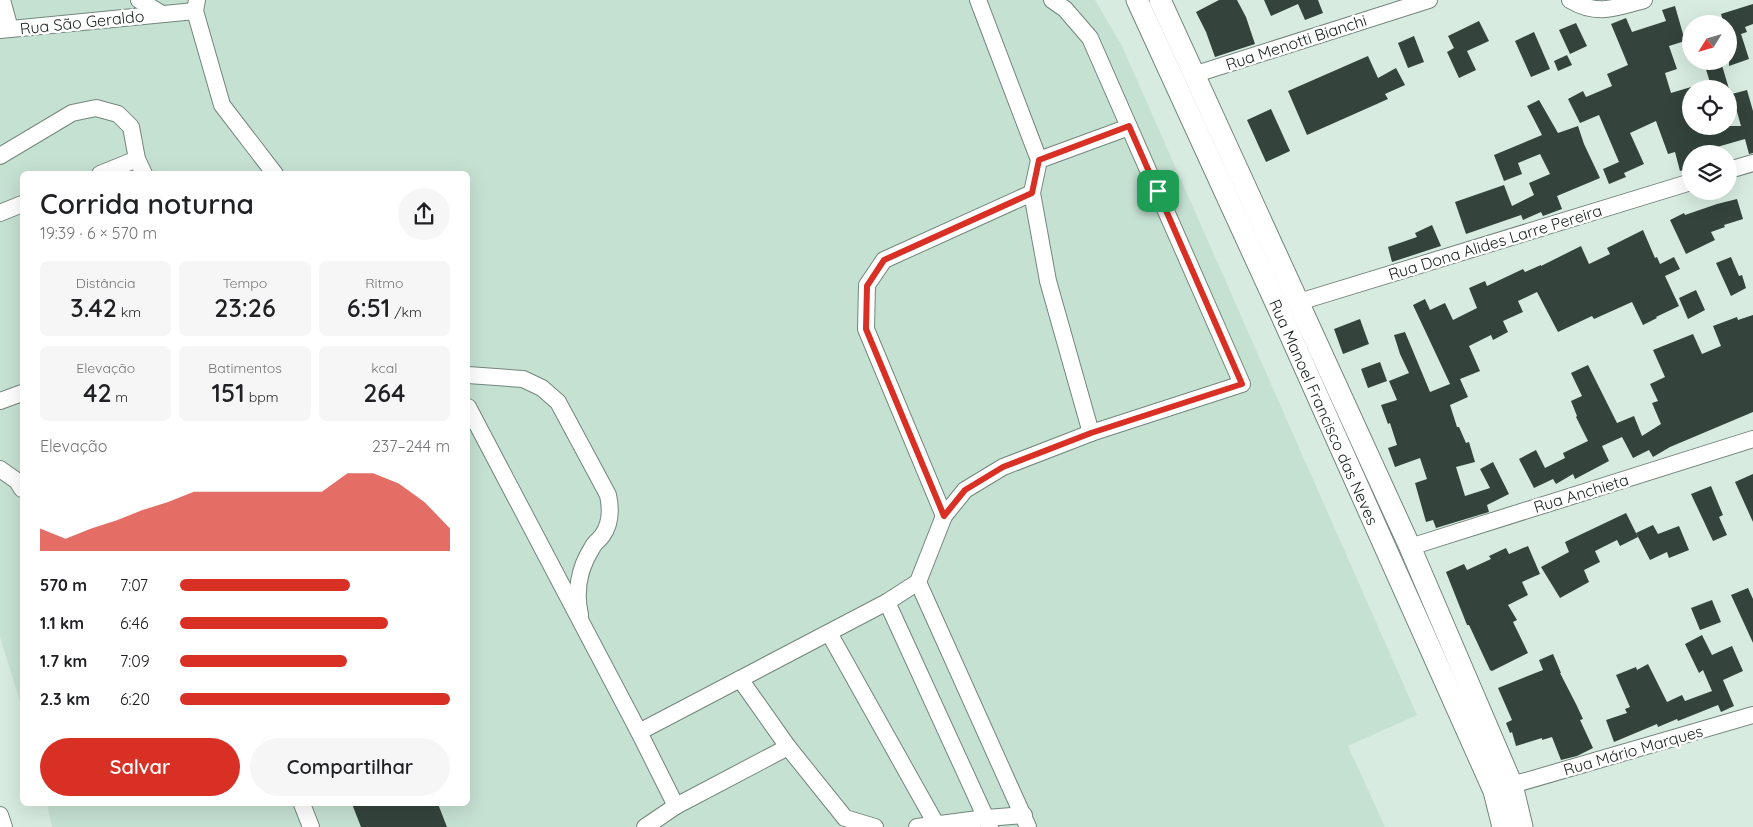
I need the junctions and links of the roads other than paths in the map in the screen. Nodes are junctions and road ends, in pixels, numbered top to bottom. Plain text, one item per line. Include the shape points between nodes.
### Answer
1 (2, 0) edge
2 (139, 0) edge
3 (978, 0) edge
4 (1052, 0) edge
5 (1137, 0) edge
6 (1160, 0) edge
7 (1429, 0) edge
8 (1570, 0) edge
9 (1644, 0) edge
10 (196, 5) edge
11 (162, 14) junction
12 (5, 30) edge
13 (1193, 74) junction
14 (1129, 126) junction
15 (0, 156) edge
16 (1039, 160) junction
17 (1753, 163) edge
18 (141, 166) edge
19 (1737, 168) edge
20 (115, 171) edge
21 (273, 171) edge
22 (1682, 185) edge
23 (1032, 193) junction
24 (20, 205) edge
25 (0, 213) edge
26 (1298, 302) junction
27 (470, 375) edge
28 (20, 394) edge
29 (0, 401) edge
30 (470, 411) edge
31 (1091, 433) junction
32 (1753, 439) edge
33 (0, 469) edge
34 (20, 486) edge
35 (944, 516) junction
36 (1410, 547) junction
37 (918, 582) junction
38 (887, 602) junction
39 (582, 626) junction
40 (829, 633) junction
41 (740, 679) junction
42 (1753, 715) edge
43 (638, 732) junction
44 (788, 748) junction
45 (1512, 785) junction
46 (303, 806) edge
47 (676, 806) junction
48 (0, 815) edge
49 (1026, 821) edge
50 (988, 822) edge
51 (936, 824) junction
52 (4, 827) edge
53 (311, 827) edge
54 (645, 827) edge
55 (875, 827) edge
56 (917, 827) edge
57 (1503, 827) edge
58 (1522, 827) edge

1 - 12 street
2 - 11 street
3 - 16 street
4 - 14 street via 1065,9 1090,38
5 - 57 main road, Rua Manoel Francisco das Neves via 1494,791
6 - 13 main road, Rua Manoel Francisco das Neves
7 - 13 street, Rua Menotti Bianchi
8 - 9 street via 1582,7 1606,10
10 - 11 street, Rua São Geraldo
10 - 21 street via 222,105
11 - 12 street, Rua São Geraldo
13 - 26 main road, Rua Manoel Francisco das Neves
14 - 16 street
14 - 31 street via 1242,384
15 - 18 street via 72,113 96,108 118,114 131,128
16 - 23 street
17 - 19 street
18 - 20 street
22 - 26 street, Rua Dona Alides Larre Pereira
23 - 31 street via 1048,281
23 - 35 street via 884,260 867,286 866,329
24 - 25 street
26 - 36 main road, Rua Manoel Francisco das Neves
27 - 39 street via 523,379 542,388 558,402 608,495 609,523 580,572 577,599
28 - 29 street
30 - 39 street
31 - 35 street via 1003,467 965,490
32 - 36 street, Rua Anchieta
33 - 34 street
35 - 37 street
36 - 45 main road, Rua Manoel Francisco das Neves
37 - 38 street
37 - 49 street
38 - 40 street
38 - 50 street
39 - 43 street
40 - 41 street
40 - 51 street
41 - 43 street
41 - 44 street
42 - 45 street, Rua Mário Marques
43 - 47 street
44 - 47 street
44 - 55 street via 845,818
45 - 58 main road, Rua Manoel Francisco das Neves
46 - 53 street
47 - 54 street
48 - 52 street
49 - 50 street
50 - 51 street
51 - 56 street

